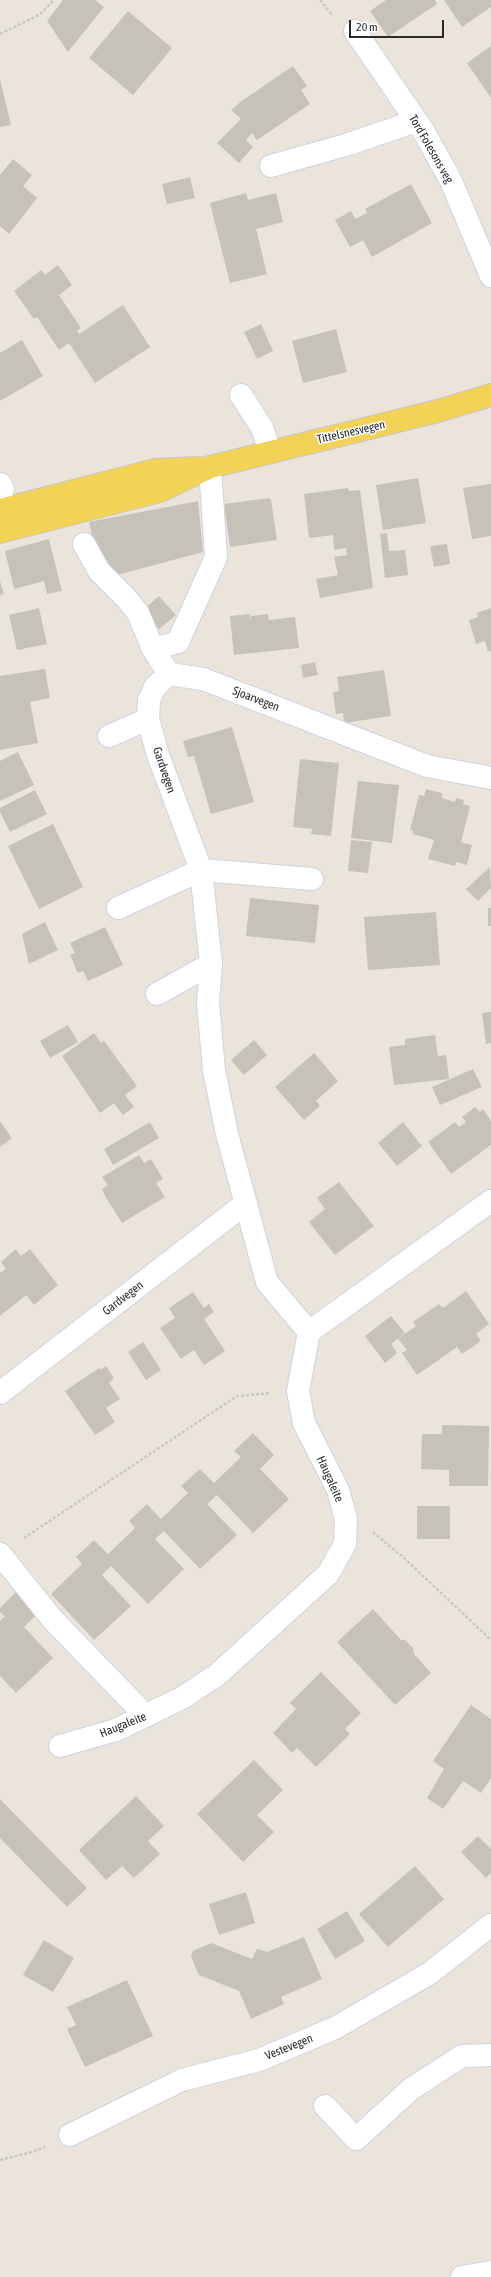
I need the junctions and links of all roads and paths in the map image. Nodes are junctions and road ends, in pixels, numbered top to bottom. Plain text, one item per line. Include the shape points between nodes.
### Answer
1 (54, 0) edge
2 (355, 31) dead end
3 (0, 34) edge
4 (416, 121) junction
5 (271, 166) dead end
6 (491, 276) edge
7 (241, 394) dead end
8 (491, 396) edge
9 (270, 452) junction
10 (210, 467) junction
11 (1, 494) edge
12 (0, 532) edge
13 (84, 544) dead end
14 (153, 649) junction
15 (169, 674) junction
16 (148, 718) junction
17 (109, 736) dead end
18 (491, 778) edge
19 (201, 870) junction
20 (312, 878) dead end
21 (118, 908) dead end
22 (211, 964) junction
23 (157, 994) dead end
24 (491, 1201) edge
25 (246, 1203) junction
26 (309, 1332) junction
27 (298, 1391) junction
28 (0, 1393) edge
29 (346, 1519) junction
30 (0, 1554) edge
31 (491, 1640) edge
32 (146, 1716) junction
33 (60, 1746) dead end
34 (491, 1925) edge
35 (491, 2055) edge
36 (325, 2106) dead end
37 (70, 2134) joint
38 (0, 2160) edge
39 (491, 2272) edge
40 (462, 2277) edge

1 - 3 path via 39,15
2 - 4 street, Tord Folesons veg
4 - 5 street via 349,144
4 - 6 street, Tord Folesons veg via 451,181
7 - 9 street via 262,428
8 - 9 main road, Tittelsnesvegen
9 - 10 main road, Tittelsnesvegen
10 - 11 main road, Tittelsnesvegen via 155,470
10 - 12 main road, Tittelsnesvegen via 160,491
10 - 14 street via 216,557 178,642
13 - 14 street via 99,571 138,613
14 - 15 street
15 - 16 street, Gardvegen via 155,687 149,700
15 - 18 street, Sjoarvegen via 203,679 427,766
16 - 17 street
16 - 19 street, Gardvegen via 158,755
19 - 20 street
19 - 21 street
19 - 22 street, Gardvegen
22 - 23 street
22 - 25 street, Gardvegen via 208,1003 214,1070 227,1134
24 - 26 street
25 - 26 street, Gardvegen via 267,1282
25 - 28 street, Gardvegen
26 - 27 street, Haugaleite
27 - 29 street, Haugaleite via 304,1423 338,1490
27 - 30 path via 237,1396
29 - 31 path via 372,1530
29 - 32 street, Haugaleite via 345,1544 328,1574 217,1675 182,1698
30 - 32 street via 54,1621
32 - 33 street, Haugaleite via 116,1730
34 - 37 street, Vestevegen via 430,1973 335,2028 259,2060 182,2080
35 - 36 street via 462,2056 411,2089 356,2139
37 - 38 path via 32,2152
39 - 40 street

